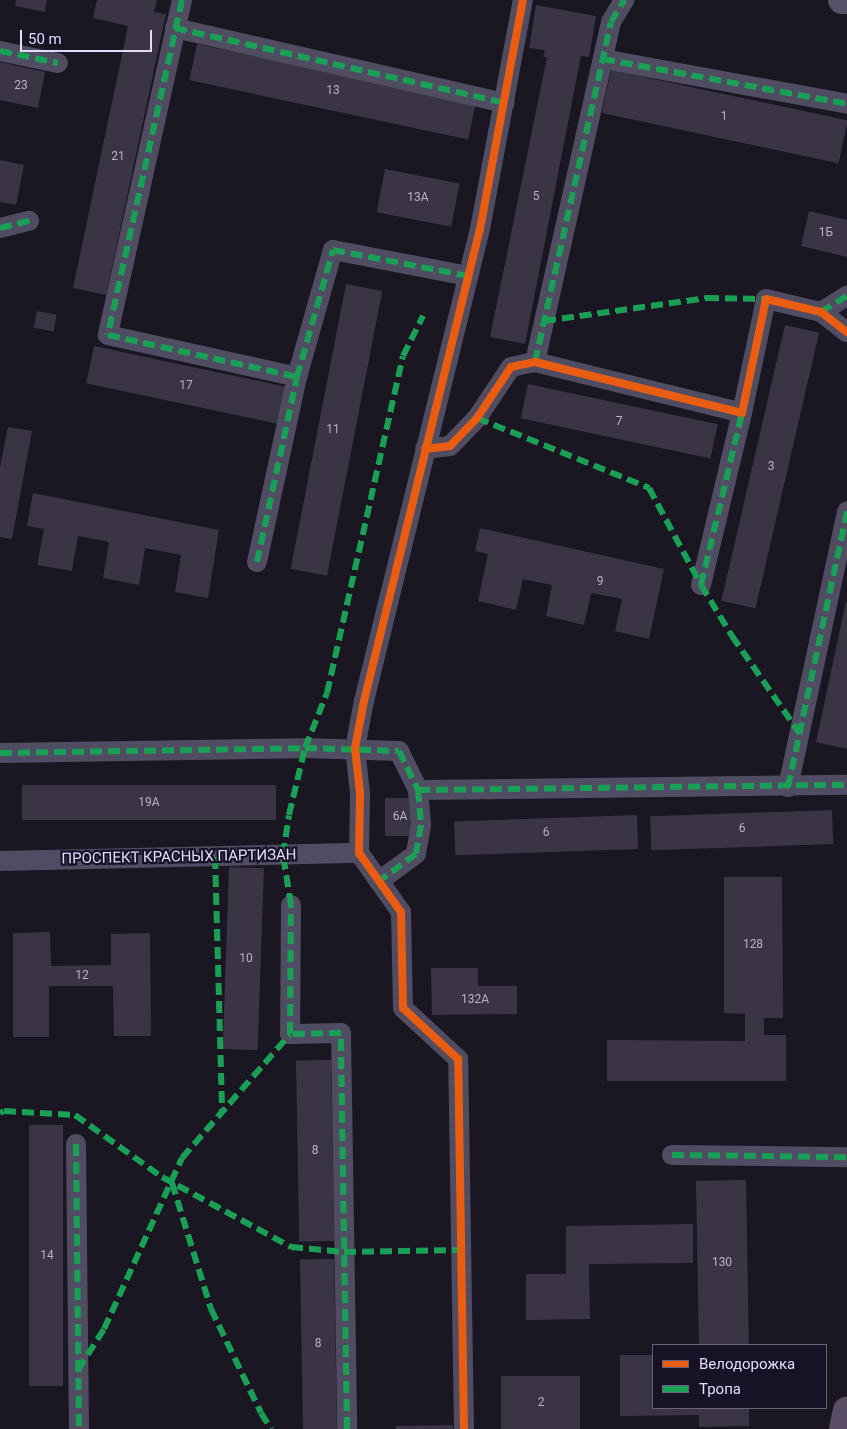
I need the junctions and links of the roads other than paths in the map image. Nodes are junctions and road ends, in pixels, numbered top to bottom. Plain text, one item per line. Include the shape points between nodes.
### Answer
1 (182, 0) edge
2 (523, 0) edge
3 (624, 0) edge
4 (842, 0) edge
5 (847, 0) edge
6 (175, 28) junction
7 (0, 51) edge
8 (603, 59) junction
9 (58, 63) dead end
10 (505, 103) junction
11 (847, 104) edge
12 (29, 221) dead end
13 (0, 228) edge
14 (468, 276) junction
15 (847, 296) edge
16 (821, 312) junction
17 (847, 332) edge
18 (535, 362) junction
19 (297, 377) junction
20 (742, 414) junction
21 (425, 449) junction
22 (847, 511) edge
23 (258, 562) dead end
24 (701, 585) dead end
25 (355, 748) junction
26 (0, 753) edge
27 (788, 786) junction
28 (847, 786) edge
29 (418, 790) junction
30 (359, 853) junction
31 (0, 861) edge
32 (379, 881) junction
33 (291, 906) dead end
34 (76, 1144) dead end
35 (672, 1155) dead end
36 (847, 1157) edge
37 (847, 1410) edge
38 (79, 1429) edge
39 (347, 1429) edge
40 (464, 1429) edge
41 (843, 1429) edge

1 - 6 street
2 - 10 street
3 - 8 street via 611,22
4 - 5 street
6 - 10 street
6 - 19 street via 108,335
7 - 9 street
8 - 11 street
8 - 18 street
10 - 14 street
12 - 13 street
14 - 19 street via 333,250
14 - 21 street
15 - 16 street
16 - 17 street
16 - 20 street via 766,299
18 - 20 street
18 - 21 street via 511,367 477,418 450,446
19 - 23 street
20 - 24 street
21 - 25 street
22 - 27 street
25 - 26 street
25 - 29 street via 400,751
25 - 30 street via 360,793
27 - 28 street
27 - 29 street
29 - 32 street via 421,825 416,854
30 - 31 street, ПРОСПЕКТ КРАСНЫХ ПАРТИЗАН
30 - 32 street
32 - 40 street via 401,912 403,1008 458,1059
33 - 39 street via 290,1034 341,1033
34 - 38 street
35 - 36 street
37 - 41 main road

